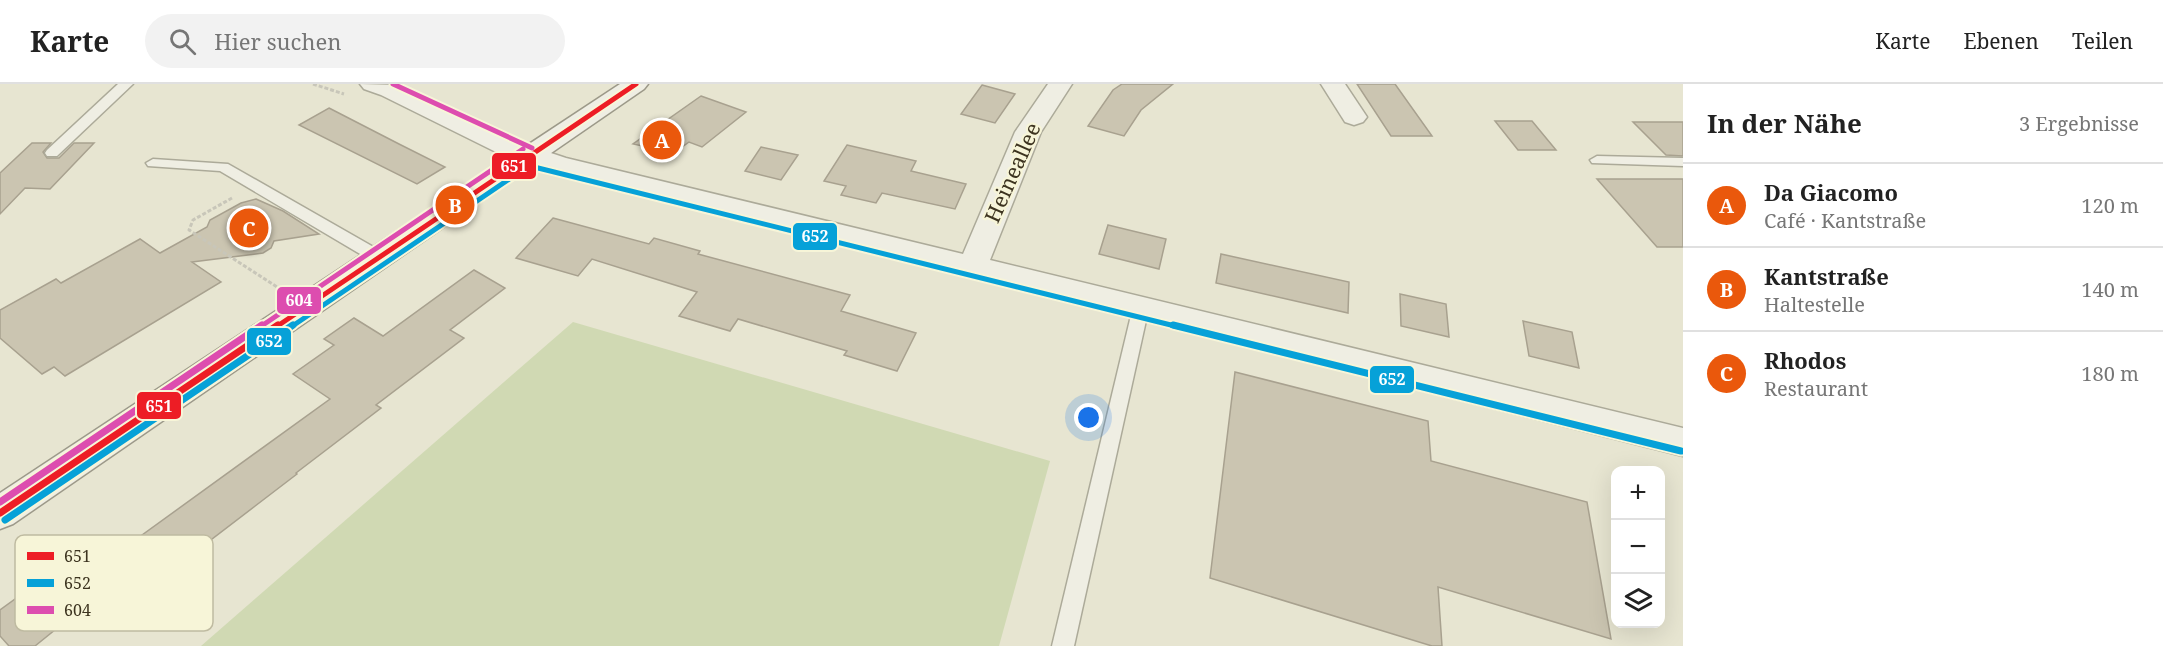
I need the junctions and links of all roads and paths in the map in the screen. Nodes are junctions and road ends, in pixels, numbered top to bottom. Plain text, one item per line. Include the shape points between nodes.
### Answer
1 (126, 84) edge
2 (372, 84) edge
3 (636, 84) edge
4 (1060, 84) edge
5 (1333, 84) edge
6 (1354, 117) dead end
7 (52, 153) dead end
8 (528, 156) junction
9 (1597, 160) dead end
10 (1683, 162) edge
11 (153, 163) dead end
12 (255, 185) junction
13 (378, 257) junction
14 (972, 267) junction
15 (285, 292) dead end
16 (1141, 307) junction
17 (1683, 442) edge
18 (0, 513) edge
19 (1063, 646) edge

1 - 7 lane
2 - 8 street
3 - 8 street
4 - 14 street, Heineallee via 1028,132
5 - 6 street
8 - 13 street
8 - 14 street
9 - 10 lane
11 - 12 lane via 223,167
12 - 13 lane
12 - 15 path via 193,220 189,230
13 - 18 street
14 - 16 street
16 - 17 street
16 - 19 lane

